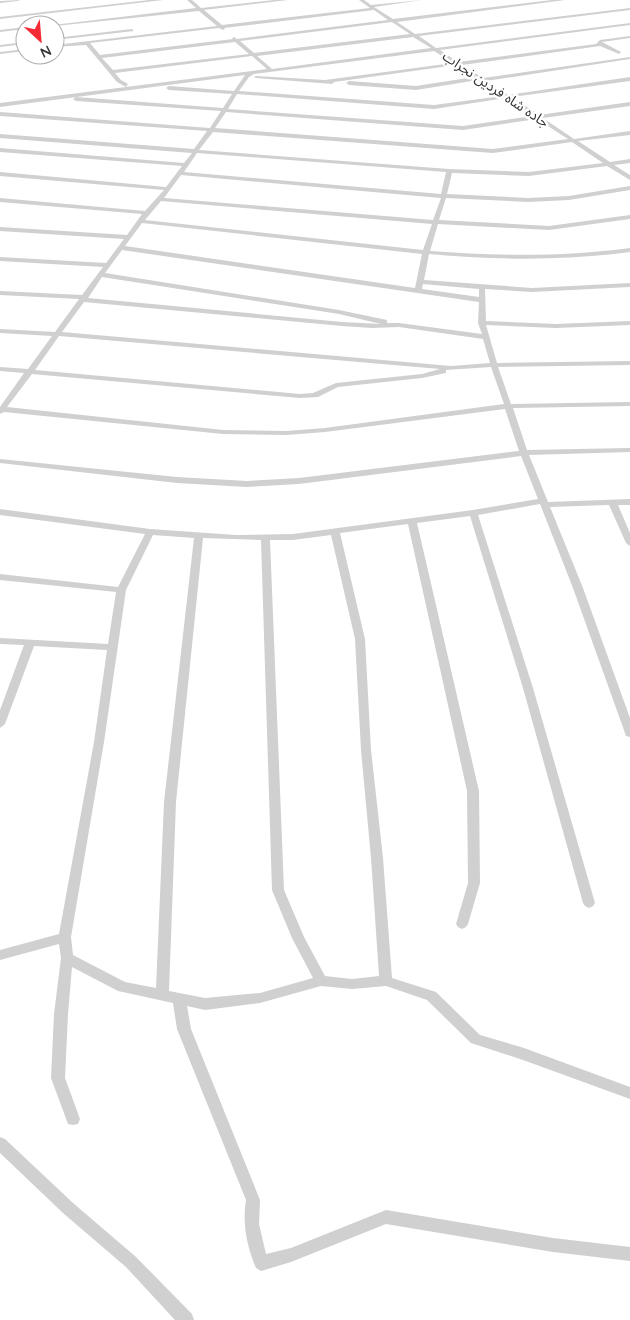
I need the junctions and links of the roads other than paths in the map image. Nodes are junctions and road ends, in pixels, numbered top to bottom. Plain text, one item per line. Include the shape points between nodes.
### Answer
1 (18, 0) edge
2 (161, 0) edge
3 (189, 0) edge
4 (286, 0) edge
5 (420, 0) edge
6 (563, 0) edge
7 (0, 2) edge
8 (366, 5) edge
9 (630, 9) edge
10 (200, 10) junction
11 (3, 16) edge
12 (223, 20) dead end
13 (213, 21) junction
14 (393, 21) junction
15 (204, 22) dead end
16 (65, 24) edge
17 (630, 24) edge
18 (15, 27) edge
19 (221, 27) junction
20 (15, 29) edge
21 (134, 30) dead end
22 (0, 31) edge
23 (226, 31) dead end
24 (414, 35) junction
25 (231, 36) dead end
26 (630, 37) edge
27 (65, 38) edge
28 (236, 40) junction
29 (84, 43) junction
30 (15, 44) edge
31 (600, 44) junction
32 (65, 45) edge
33 (0, 46) edge
34 (436, 50) junction
35 (15, 51) edge
36 (0, 53) edge
37 (619, 53) dead end
38 (252, 55) junction
39 (99, 57) junction
40 (630, 58) edge
41 (457, 64) junction
42 (271, 70) junction
43 (112, 72) junction
44 (249, 74) junction
45 (480, 79) junction
46 (630, 79) edge
47 (326, 81) junction
48 (126, 85) dead end
49 (148, 86) junction
50 (235, 93) junction
51 (507, 97) junction
52 (54, 98) junction
53 (0, 104) edge
54 (630, 104) edge
55 (225, 111) junction
56 (0, 114) edge
57 (537, 117) junction
58 (212, 130) junction
59 (630, 133) edge
60 (0, 136) edge
61 (573, 140) junction
62 (0, 150) edge
63 (196, 152) junction
64 (630, 161) edge
65 (608, 164) junction
66 (185, 165) junction
67 (449, 171) junction
68 (179, 173) junction
69 (0, 174) edge
70 (630, 178) edge
71 (630, 188) edge
72 (168, 189) junction
73 (444, 196) junction
74 (159, 199) junction
75 (0, 200) edge
76 (148, 213) junction
77 (630, 217) edge
78 (140, 221) junction
79 (435, 222) junction
80 (0, 229) edge
81 (128, 237) junction
82 (122, 248) junction
83 (630, 250) edge
84 (426, 252) junction
85 (0, 259) edge
86 (109, 265) junction
87 (102, 275) junction
88 (420, 282) junction
89 (630, 285) edge
90 (482, 288) junction
91 (418, 291) junction
92 (0, 293) edge
93 (84, 299) junction
94 (482, 300) junction
95 (482, 323) junction
96 (630, 323) edge
97 (399, 325) junction
98 (0, 331) edge
99 (57, 334) junction
100 (485, 336) junction
101 (630, 363) edge
102 (494, 365) junction
103 (451, 368) junction
104 (0, 369) edge
105 (30, 370) junction
106 (630, 404) edge
107 (509, 406) junction
108 (1, 410) edge
109 (630, 450) edge
110 (524, 453) junction
111 (0, 461) edge
112 (612, 502) junction
113 (630, 502) edge
114 (545, 503) junction
115 (0, 512) edge
116 (473, 513) junction
117 (412, 521) junction
118 (150, 532) junction
119 (335, 532) junction
120 (199, 537) junction
121 (265, 538) junction
122 (630, 543) edge
123 (0, 577) edge
124 (121, 590) junction
125 (0, 641) edge
126 (30, 643) junction
127 (113, 647) junction
128 (0, 724) edge
129 (630, 733) edge
130 (589, 903) dead end
131 (462, 924) dead end
132 (65, 937) junction
133 (0, 955) edge
134 (67, 958) junction
135 (321, 981) junction
136 (386, 981) junction
137 (162, 994) junction
138 (179, 998) junction
139 (630, 1093) edge
140 (73, 1119) dead end
141 (0, 1144) edge
142 (630, 1254) edge
143 (186, 1320) edge

1 - 7 street
2 - 11 street
3 - 10 street
4 - 10 street
5 - 8 street
6 - 14 street
8 - 14 street, جاده شاه فردین نجراب
8 - 19 street
9 - 24 street
10 - 13 street
10 - 16 street
11 - 18 street
12 - 13 street
13 - 15 street
13 - 19 street
14 - 24 street, جاده شاه فردین نجراب
14 - 28 street
17 - 34 street
19 - 23 street
19 - 29 street
20 - 22 street
21 - 27 street
24 - 34 street, جاده شاه فردین نجراب
24 - 38 street
25 - 28 street
26 - 31 street via 598,41
28 - 38 street
28 - 39 street
29 - 32 street
29 - 39 street
30 - 33 street
31 - 37 street
31 - 41 street
34 - 41 street, جاده شاه فردین نجراب
34 - 42 street
35 - 36 street
38 - 42 street
38 - 43 street
39 - 43 street
40 - 45 street
41 - 45 street, جاده شاه فردین نجراب
41 - 47 street
42 - 44 street
43 - 48 street
44 - 47 street
44 - 49 street
44 - 50 street
45 - 47 street via 416,88
45 - 51 street, جاده شاه فردین نجراب
46 - 51 street
49 - 50 street
49 - 52 street
50 - 51 street via 434,107
50 - 55 street
51 - 57 street, جاده شاه فردین نجراب
52 - 53 street
52 - 55 street
54 - 57 street
55 - 57 street via 464,128
55 - 58 street
56 - 58 street
57 - 61 street, جاده شاه فردین نجراب
58 - 61 street via 493,150
58 - 63 street
59 - 61 street
60 - 63 street
61 - 65 street, جاده شاه فردین نجراب
62 - 66 street
63 - 66 street
63 - 67 street
64 - 65 street
65 - 67 street via 530,174
65 - 70 street, جاده شاه فردین نجراب
66 - 68 street
67 - 73 street
68 - 72 street
68 - 73 street
69 - 72 street
71 - 73 street via 569,198 528,200
72 - 74 street
73 - 79 street
74 - 76 street
74 - 79 street
75 - 76 street
76 - 78 street
77 - 79 street via 549,228
78 - 81 street
78 - 84 street
79 - 84 street
80 - 81 street
81 - 82 street
82 - 86 street
82 - 91 street
83 - 84 street via 528,259
84 - 88 street
85 - 86 street
86 - 87 street
87 - 93 street
87 - 97 street via 339,312
88 - 90 street
88 - 91 street
89 - 90 street via 532,290
90 - 94 street
91 - 94 street
92 - 93 street
93 - 97 street via 342,324
93 - 99 street
94 - 95 street
95 - 96 street via 556,326
95 - 100 street
97 - 100 street
98 - 99 street
99 - 103 street
99 - 105 street
100 - 102 street
101 - 102 street
102 - 103 street
102 - 107 street
103 - 105 street via 422,376 336,385 315,395 300,396
104 - 105 street
105 - 108 street
106 - 107 street
107 - 108 street via 286,433 223,432
107 - 110 street
109 - 110 street
110 - 111 street via 299,481 247,484 177,480
110 - 114 street
112 - 113 street
112 - 114 street
112 - 122 street
114 - 116 street
114 - 129 street
115 - 118 street
116 - 117 street
116 - 130 street via 528,688
117 - 119 street
117 - 131 street via 473,791 474,883
118 - 120 street
118 - 124 street
119 - 121 street
119 - 136 street via 360,639
120 - 121 street
120 - 137 street via 170,802
121 - 135 street via 278,890
123 - 124 street
124 - 127 street
125 - 126 street
126 - 127 street
126 - 128 street
127 - 132 street
132 - 133 street
132 - 134 street
134 - 137 street via 123,987
134 - 140 street via 58,1078
135 - 136 street via 352,984
135 - 138 street via 260,998 205,1004
136 - 139 street via 431,996 476,1038
137 - 138 street
138 - 142 street via 184,1029 252,1200 251,1233 261,1262 291,1255 386,1217
141 - 143 street via 131,1262

